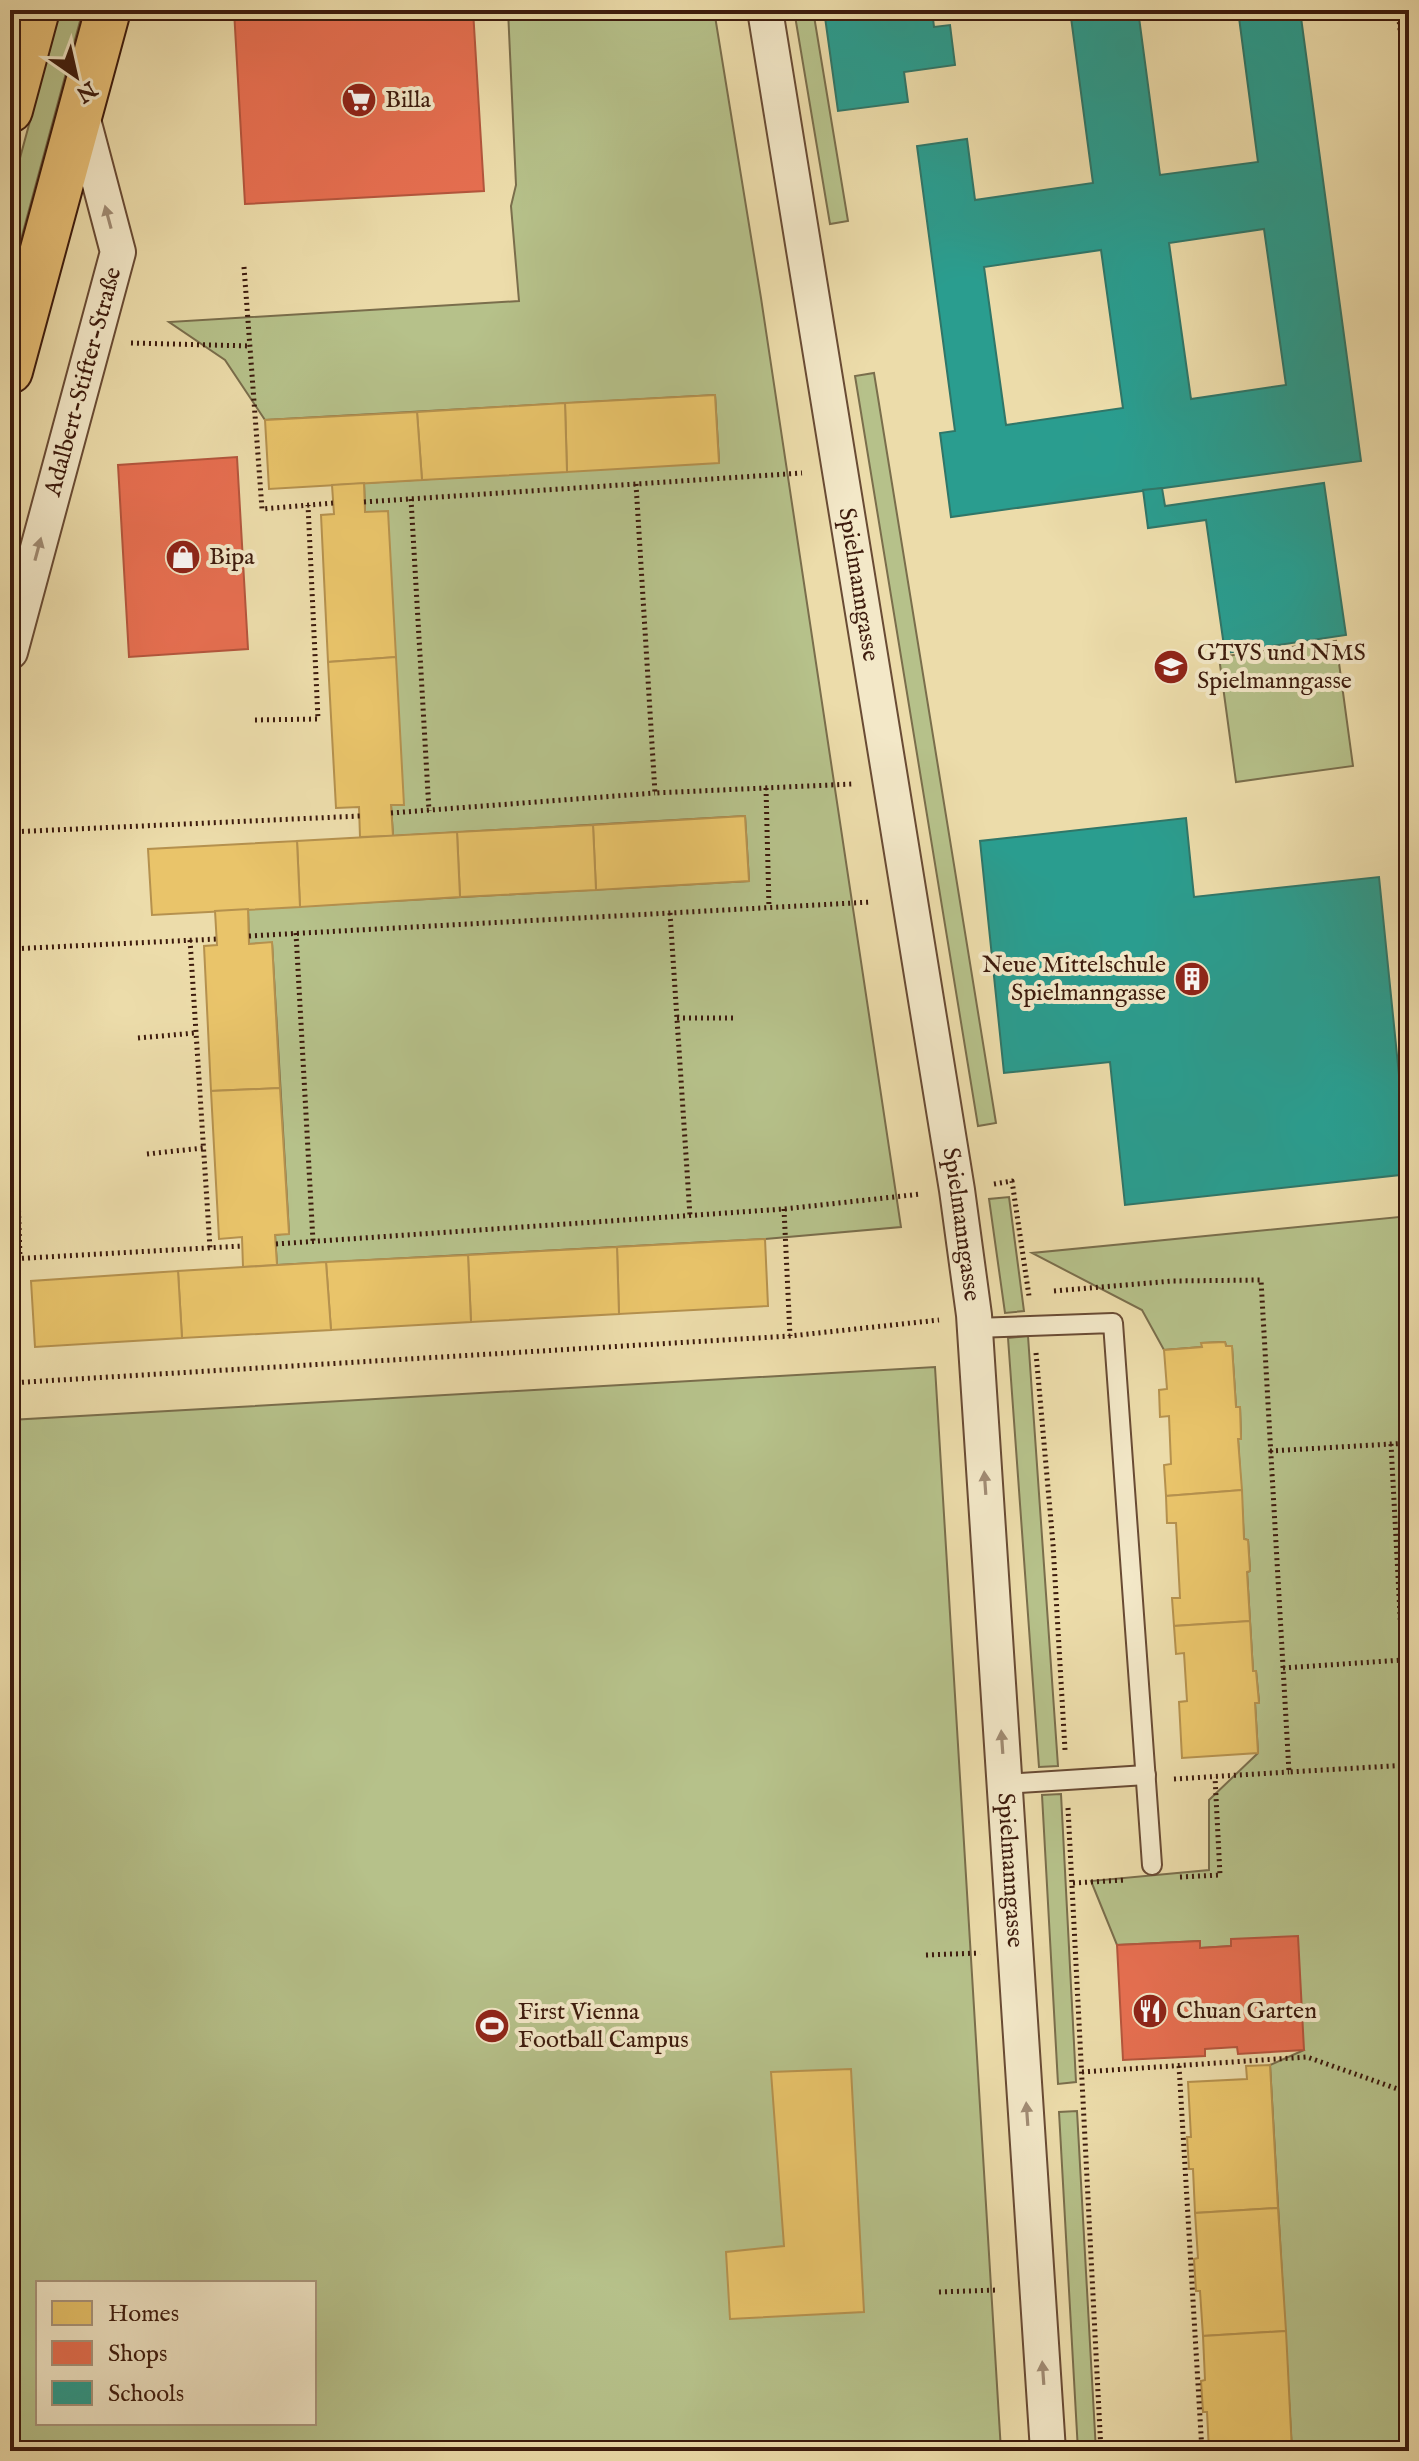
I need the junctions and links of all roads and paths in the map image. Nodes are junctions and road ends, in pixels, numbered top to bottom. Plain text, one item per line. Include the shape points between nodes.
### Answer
1 (37, 10) edge
2 (108, 10) edge
3 (765, 10) edge
4 (1398, 10) edge
5 (10, 110) edge
6 (81, 112) junction
7 (1409, 113) edge
8 (244, 267) dead end
9 (130, 342) dead end
10 (250, 346) junction
11 (10, 371) edge
12 (839, 471) junction
13 (636, 484) junction
14 (411, 499) junction
15 (364, 502) dead end
16 (333, 503) dead end
17 (308, 505) junction
18 (10, 652) edge
19 (255, 720) dead end
20 (888, 782) junction
21 (766, 788) junction
22 (655, 793) junction
23 (429, 811) junction
24 (391, 813) dead end
25 (360, 816) dead end
26 (10, 832) edge
27 (908, 900) junction
28 (769, 908) junction
29 (670, 913) junction
30 (296, 933) junction
31 (249, 936) dead end
32 (217, 939) dead end
33 (190, 940) junction
34 (10, 949) edge
35 (677, 1018) junction
36 (735, 1018) dead end
37 (195, 1033) junction
38 (138, 1038) dead end
39 (203, 1148) junction
40 (147, 1154) dead end
41 (17, 1162) dead end
42 (944, 1191) junction
43 (784, 1209) junction
44 (690, 1216) junction
45 (313, 1241) junction
46 (276, 1244) dead end
47 (242, 1246) dead end
48 (210, 1248) junction
49 (20, 1258) junction
50 (10, 1259) edge
51 (1045, 1292) dead end
52 (975, 1322) junction
53 (1033, 1325) junction
54 (790, 1336) junction
55 (10, 1383) edge
56 (1409, 1443) edge
57 (1391, 1444) junction
58 (1270, 1451) junction
59 (1403, 1660) junction
60 (1283, 1668) junction
61 (1409, 1765) edge
62 (1289, 1772) junction
63 (1146, 1778) junction
64 (1066, 1780) junction
65 (1005, 1784) junction
66 (1152, 1865) dead end
67 (981, 1952) dead end
68 (926, 1955) dead end
69 (1179, 2066) junction
70 (1082, 2072) junction
71 (1409, 2093) edge
72 (1003, 2290) dead end
73 (939, 2292) dead end
74 (1409, 2446) edge
75 (1048, 2451) edge
76 (1101, 2451) edge
77 (1202, 2451) edge
78 (1326, 2451) edge

1 - 5 main road
2 - 6 main road, Adalbert-Stifter-Straße
3 - 12 street, Spielmanngasse
4 - 7 path
6 - 11 main road, Adalbert-Stifter-Straße
18 -> 6 street, Adalbert-Stifter-Straße via 118,252
8 - 10 path
9 - 10 path
10 - 17 path via 262,509
12 - 13 path
12 - 20 street, Spielmanngasse
13 - 14 path
13 - 22 path
14 - 15 path
14 - 23 path
16 - 17 path
17 - 19 path via 318,719
20 - 21 path
20 - 27 street, Spielmanngasse
21 - 22 path
21 - 28 path
22 - 23 path
23 - 24 path
25 - 26 path
27 - 28 path
27 - 42 street, Spielmanngasse
28 - 29 path
29 - 30 path
29 - 35 path
30 - 31 path
30 - 45 path
32 - 33 path
33 - 34 path
33 - 37 path
35 - 36 path
35 - 44 path
37 - 38 path
37 - 39 path
39 - 40 path
39 - 48 path
41 - 49 path
42 - 43 path
42 - 52 street, Spielmanngasse
42 - 53 path via 1012,1181
43 - 44 path
43 - 54 path
44 - 45 path
45 - 46 path
47 - 48 path
48 - 49 path
49 - 50 path
51 - 58 path via 1261,1280
52 - 53 lane
52 - 54 path
65 -> 52 street, Spielmanngasse
53 - 63 lane via 1113,1323
53 - 64 path via 1048,1468
54 - 55 path
56 - 57 path
57 - 58 path
57 - 59 path
58 - 60 path
59 - 60 path
59 - 61 path
60 - 62 path
61 - 62 path
62 - 63 path
63 - 64 lane
63 - 66 lane
64 - 65 lane
64 - 70 path
75 -> 65 street, Spielmanngasse
67 - 68 path
69 - 70 path
69 - 71 path via 1307,2057
69 - 77 path
70 - 76 path
72 - 73 path
74 - 78 path

